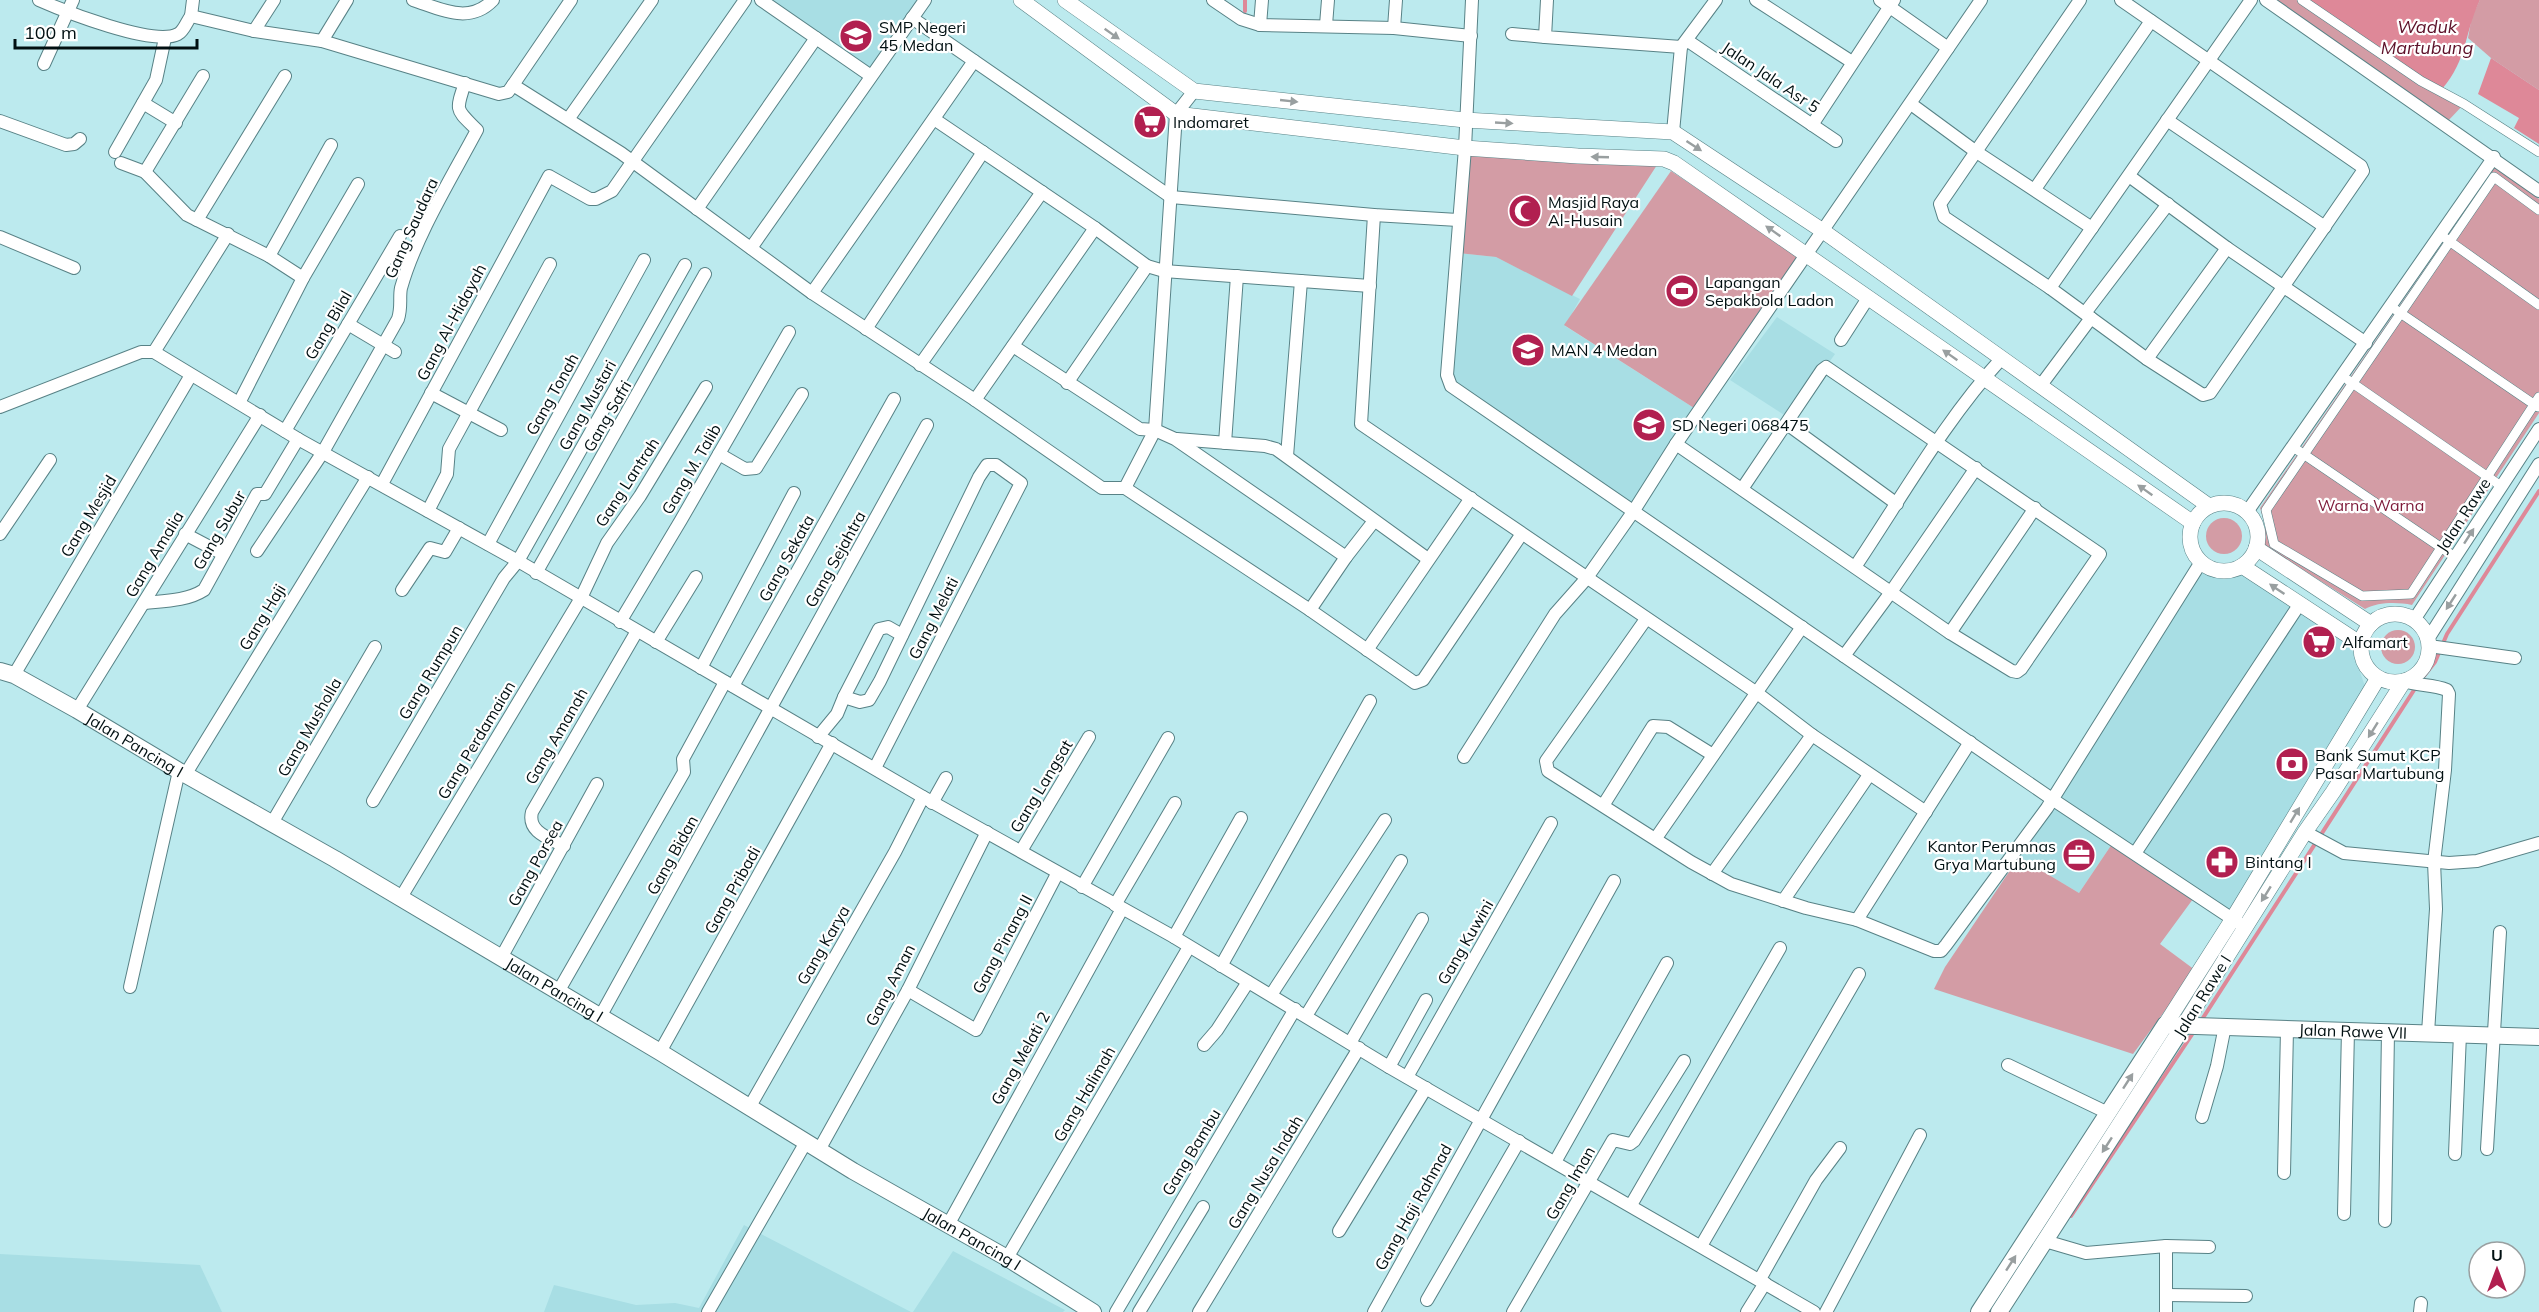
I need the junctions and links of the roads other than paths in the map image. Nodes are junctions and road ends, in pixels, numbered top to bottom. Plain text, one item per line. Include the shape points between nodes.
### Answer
1 (39, 0) edge
2 (73, 0) edge
3 (193, 0) edge
4 (274, 0) edge
5 (347, 0) edge
6 (413, 0) edge
7 (493, 0) edge
8 (571, 0) edge
9 (652, 0) edge
10 (746, 0) edge
11 (761, 0) edge
12 (925, 0) edge
13 (1021, 0) edge
14 (1065, 0) edge
15 (1213, 0) edge
16 (1262, 0) edge
17 (1328, 0) edge
18 (1396, 0) edge
19 (1472, 0) edge
20 (1547, 0) edge
21 (1716, 0) edge
22 (1756, 0) edge
23 (1981, 0) edge
24 (2080, 0) edge
25 (2121, 0) edge
26 (2251, 0) edge
27 (2266, 0) edge
28 (2302, 0) edge
29 (1888, 2) edge
30 (68, 13) junction
31 (191, 15) junction
32 (912, 18) junction
33 (2151, 21) junction
34 (1260, 24) junction
35 (1326, 25) junction
36 (1394, 28) junction
37 (254, 30) junction
38 (1512, 33) dead end
39 (1471, 36) junction
40 (165, 38) junction
41 (816, 38) junction
42 (1545, 38) junction
43 (322, 41) junction
44 (1684, 44) junction
45 (1948, 48) junction
46 (2208, 60) junction
47 (974, 61) junction
48 (1852, 63) junction
49 (44, 64) dead end
50 (203, 76) dead end
51 (285, 76) dead end
52 (871, 76) junction
53 (465, 84) junction
54 (513, 85) junction
55 (1194, 91) junction
56 (143, 103) junction
57 (1911, 104) junction
58 (1176, 114) junction
59 (569, 118) junction
60 (934, 119) junction
61 (1465, 120) junction
62 (2167, 120) junction
63 (0, 121) edge
64 (176, 123) junction
65 (1812, 125) junction
66 (1673, 132) junction
67 (80, 139) dead end
68 (1836, 141) dead end
69 (331, 146) dead end
70 (1465, 148) junction
71 (1975, 151) junction
72 (983, 152) junction
73 (2539, 152) edge
74 (2493, 157) junction
75 (632, 162) junction
76 (145, 172) junction
77 (2128, 176) junction
78 (358, 184) dead end
79 (2035, 189) junction
80 (2539, 190) edge
81 (1042, 192) junction
82 (1171, 197) junction
83 (2168, 204) junction
84 (697, 209) junction
85 (2539, 210) edge
86 (1374, 215) junction
87 (197, 220) junction
88 (1458, 220) junction
89 (2325, 227) junction
90 (1095, 228) junction
91 (2092, 228) junction
92 (1823, 231) junction
93 (228, 234) junction
94 (400, 236) dead end
95 (0, 237) edge
96 (2445, 238) junction
97 (751, 248) junction
98 (2227, 248) junction
99 (1807, 255) junction
100 (269, 256) junction
101 (645, 260) dead end
102 (550, 264) dead end
103 (685, 265) dead end
104 (1148, 266) junction
105 (74, 268) dead end
106 (1164, 271) junction
107 (705, 274) dead end
108 (1238, 276) junction
109 (303, 278) junction
110 (1300, 281) junction
111 (1370, 286) junction
112 (2285, 286) junction
113 (2050, 288) junction
114 (812, 293) junction
115 (1868, 298) junction
116 (2539, 305) edge
117 (2396, 310) junction
118 (2088, 316) junction
119 (348, 324) junction
120 (866, 329) junction
121 (789, 332) dead end
122 (1841, 340) dead end
123 (2366, 343) junction
124 (1013, 346) junction
125 (390, 349) junction
126 (154, 352) junction
127 (2002, 358) junction
128 (2147, 359) junction
129 (921, 365) junction
130 (191, 375) junction
131 (1983, 378) junction
132 (2348, 380) junction
133 (1067, 383) junction
134 (2041, 385) junction
135 (706, 387) dead end
136 (431, 393) junction
137 (802, 394) dead end
138 (894, 399) dead end
139 (975, 400) junction
140 (239, 403) junction
141 (2537, 403) edge
142 (0, 407) edge
143 (468, 413) junction
144 (260, 415) junction
145 (1787, 424) junction
146 (927, 425) dead end
147 (2539, 429) edge
148 (501, 430) dead end
149 (1155, 430) junction
150 (285, 431) junction
151 (298, 439) junction
152 (1175, 439) junction
153 (1225, 443) junction
154 (1938, 443) junction
155 (1676, 444) junction
156 (2293, 447) junction
157 (323, 452) junction
158 (719, 454) junction
159 (2304, 455) junction
160 (1287, 456) junction
161 (50, 460) dead end
162 (2539, 465) edge
163 (1976, 468) junction
164 (368, 477) junction
165 (2487, 477) junction
166 (382, 484) junction
167 (2501, 486) junction
168 (1125, 488) junction
169 (1742, 489) junction
170 (794, 493) dead end
171 (1471, 498) junction
172 (1897, 504) junction
173 (2210, 506) junction
174 (2035, 508) junction
175 (428, 511) junction
176 (1633, 512) junction
177 (2247, 512) junction
178 (1374, 521) junction
179 (2193, 523) junction
180 (459, 528) junction
181 (0, 534) edge
182 (185, 534) junction
183 (1521, 535) junction
184 (488, 544) junction
185 (2256, 548) junction
186 (2441, 548) junction
187 (257, 551) dead end
188 (223, 554) junction
189 (1346, 556) junction
190 (2455, 557) junction
191 (1428, 559) junction
192 (518, 561) junction
193 (2201, 562) junction
194 (2242, 566) junction
195 (1855, 567) junction
196 (536, 573) junction
197 (696, 577) dead end
198 (1586, 579) junction
199 (402, 590) dead end
200 (1891, 592) junction
201 (581, 598) junction
202 (145, 603) junction
203 (2299, 604) junction
204 (1310, 610) junction
205 (1646, 619) junction
206 (2414, 620) junction
207 (620, 622) junction
208 (2371, 624) junction
209 (1802, 627) junction
210 (637, 631) junction
211 (1950, 633) junction
212 (902, 635) junction
213 (656, 642) junction
214 (2428, 642) junction
215 (2361, 644) junction
216 (375, 647) dead end
217 (1367, 650) junction
218 (1844, 656) junction
219 (0, 658) edge
220 (2515, 658) dead end
221 (701, 668) junction
222 (7, 673) edge
223 (2378, 678) junction
224 (2412, 683) junction
225 (729, 684) junction
226 (1756, 693) junction
227 (844, 697) junction
228 (1370, 701) dead end
229 (772, 709) junction
230 (77, 710) junction
231 (1812, 735) junction
232 (818, 736) junction
233 (1089, 737) dead end
234 (1168, 738) dead end
235 (1970, 741) junction
236 (832, 743) junction
237 (1713, 755) junction
238 (1464, 756) dead end
239 (875, 768) junction
240 (182, 773) junction
241 (1869, 775) junction
242 (946, 778) dead end
243 (597, 784) dead end
244 (2052, 799) junction
245 (928, 800) junction
246 (372, 801) dead end
247 (1175, 803) dead end
248 (1604, 804) junction
249 (1926, 812) junction
250 (1242, 818) dead end
251 (1385, 820) dead end
252 (272, 823) junction
253 (1551, 823) dead end
254 (987, 832) junction
255 (2312, 837) junction
256 (1656, 838) junction
257 (2539, 843) edge
258 (564, 846) junction
259 (1021, 851) junction
260 (2136, 852) junction
261 (1401, 861) dead end
262 (2434, 862) junction
263 (1058, 874) junction
264 (1712, 874) junction
265 (1614, 881) dead end
266 (1082, 887) junction
267 (400, 899) junction
268 (1784, 901) junction
269 (1118, 907) junction
270 (1422, 919) dead end
271 (1857, 920) junction
272 (2239, 924) junction
273 (2500, 932) dead end
274 (1174, 937) junction
275 (1189, 947) junction
276 (1780, 948) dead end
277 (501, 958) junction
278 (1666, 963) dead end
279 (1221, 966) junction
280 (1859, 974) dead end
281 (1248, 982) junction
282 (130, 987) dead end
283 (908, 990) junction
284 (558, 992) junction
285 (1271, 995) junction
286 (1426, 1000) dead end
287 (1301, 1012) junction
288 (600, 1017) junction
289 (2165, 1025) junction
290 (2194, 1025) junction
291 (2225, 1026) junction
292 (2287, 1029) junction
293 (2348, 1030) junction
294 (2388, 1032) junction
295 (2428, 1033) junction
296 (2460, 1034) junction
297 (2494, 1035) junction
298 (2539, 1037) edge
299 (1204, 1045) dead end
300 (1355, 1046) junction
301 (660, 1052) junction
302 (1684, 1061) dead end
303 (2008, 1065) dead end
304 (1389, 1067) junction
305 (1407, 1077) junction
306 (1426, 1088) junction
307 (749, 1108) junction
308 (2108, 1113) junction
309 (2202, 1117) dead end
310 (1481, 1119) junction
311 (1920, 1135) dead end
312 (1519, 1141) junction
313 (813, 1146) junction
314 (1840, 1148) dead end
315 (2487, 1149) dead end
316 (2455, 1154) dead end
317 (1555, 1162) junction
318 (2284, 1173) dead end
319 (1591, 1182) junction
320 (1631, 1205) junction
321 (1203, 1207) dead end
322 (2344, 1214) dead end
323 (2385, 1221) dead end
324 (948, 1225) junction
325 (1339, 1231) dead end
326 (2045, 1241) junction
327 (1701, 1246) junction
328 (2166, 1246) junction
329 (2210, 1247) dead end
330 (1007, 1258) junction
331 (1762, 1281) junction
332 (2166, 1295) junction
333 (2246, 1296) dead end
334 (1427, 1300) dead end
335 (708, 1312) edge
336 (1093, 1312) edge
337 (1116, 1312) edge
338 (1139, 1312) edge
339 (1199, 1312) edge
340 (1374, 1312) edge
341 (1513, 1312) edge
342 (1747, 1312) edge
343 (1812, 1312) edge
344 (1826, 1312) edge
345 (1979, 1312) edge
346 (1999, 1312) edge
347 (2166, 1312) edge

1 - 30 street
2 - 30 street
3 - 31 street
4 - 37 street
5 - 43 street
6 - 7 street via 468,14 481,11
8 - 54 street
9 - 59 street
10 - 75 street
11 - 41 street
12 - 32 street
13 - 58 street
14 -> 55 street
15 - 34 street
16 - 34 street
17 - 35 street
18 - 36 street
19 - 39 street
20 - 42 street
21 - 44 street
22 - 48 street
23 - 45 street
24 - 71 street
25 - 33 street
26 - 46 street
27 - 74 street
28 - 73 street via 2421,81
29 - 45 street
29 - 48 street
30 - 40 street
30 - 49 street
31 - 37 street
31 - 40 street via 179,33
32 - 47 street
32 - 52 street
33 - 46 street
33 - 79 street
34 - 35 street
35 - 36 street
36 - 39 street
37 - 43 street
38 - 42 street
39 - 61 street
40 - 56 street via 156,80
41 - 52 street
41 - 84 street
42 - 44 street
43 - 53 street
44 - 65 street, Jalan Jala Asr 5
44 - 66 street
45 - 57 street
46 - 62 street
46 - 89 street via 2361,166 2362,174
47 - 60 street
47 - 82 street
48 - 65 street
50 - 64 street
51 - 87 street
52 - 97 street
53 - 54 street via 500,94
53 - 125 street, Gang Saudara via 459,112 477,130 422,237 400,290 402,307
54 - 59 street
55 - 58 street
55 -> 61 street
56 - 64 street
56 - 76 street via 118,157
57 - 71 street
57 - 92 street
58 - 70 street
58 - 82 street
59 - 75 street
60 - 72 street
60 - 114 street
61 -> 66 street
61 - 70 street
62 - 77 street
62 - 89 street
63 - 67 street via 66,146
64 - 76 street
65 - 68 street, Jalan Jala Asr 5
66 -> 92 street
69 - 100 street
70 - 88 street
99 -> 70 street via 1686,170 1664,159
71 - 79 street
71 - 113 street via 1940,204 1944,217
72 - 81 street
72 - 120 street
74 - 80 street
74 - 96 street
75 - 84 street
75 - 136 street, Gang Al-Hidayah via 612,191 597,200 549,176
76 - 87 street via 180,209
77 - 83 street
77 - 91 street
78 - 109 street
79 - 91 street
81 - 90 street
81 - 129 street
82 - 86 street
82 - 106 street
83 - 98 street
83 - 118 street
84 - 97 street
85 - 96 street via 2494,177
86 - 88 street
86 - 111 street
87 - 93 street
88 - 176 street via 1447,375 1451,386
89 - 112 street
90 - 104 street
90 - 124 street
91 - 113 street
92 - 99 street
92 - 127 street
93 - 100 street
93 - 126 street
94 - 119 street, Gang Bilal
95 - 105 street
96 - 116 street
96 - 117 street
97 - 114 street
98 - 112 street
98 - 128 street
99 - 115 street
99 - 155 street
100 - 109 street
101 - 184 street, Gang Tonah
102 - 143 street
103 - 192 street, Gang Mustari
104 - 106 street
104 - 133 street
106 - 108 street
106 - 149 street
107 - 196 street, Gang Safri
108 - 110 street
108 - 153 street
109 - 140 street
110 - 111 street
110 - 160 street
111 - 171 street via 1361,424
112 - 123 street
112 - 128 street via 2210,393 2196,392
113 - 118 street
114 - 120 street
115 - 122 street
131 -> 115 street
117 - 123 street
117 - 132 street
117 - 141 street
118 - 128 street
118 - 134 street
119 - 125 street
119 - 150 street, Gang Bilal
120 - 129 street
121 - 158 street, Gang M. Talib
123 - 132 street
124 - 133 street
124 - 139 street
125 - 157 street, Gang Saudara
126 - 130 street
126 - 142 street via 141,352
127 - 131 street
127 - 134 street
129 - 139 street
130 - 140 street
130 - 222 street, Gang Mesjid
131 - 154 street
179 -> 131 street
132 - 156 street
132 - 159 street
132 - 165 street
133 - 149 street via 1140,429
134 - 173 street
135 - 201 street, Gang Lantrah via 607,543
136 - 143 street
136 - 166 street, Gang Al-Hidayah
137 - 158 street via 756,468 744,469
138 - 225 street, Gang Sekata
139 - 168 street via 1102,488
140 - 144 street
141 - 165 street
143 - 148 street
143 - 175 street via 449,449 447,474
144 - 150 street
144 - 182 street, Gang Amalia
145 - 154 street via 1826,367
145 - 169 street
145 - 172 street
146 - 229 street, Gang Sejahtra
147 - 167 street, Jalan Rawe
149 - 152 street
149 - 168 street
150 - 151 street
151 - 157 street
151 - 188 street, Gang Subur via 266,494 257,494
152 - 153 street
152 - 189 street
153 - 160 street via 1270,447
154 - 163 street
154 - 172 street
155 - 169 street
155 - 176 street
156 - 159 street
156 - 177 street
157 - 164 street
157 - 187 street, Gang Saudara
158 - 207 street, Gang M. Talib
159 - 186 street
159 - 186 street via 2266,510 2274,544 2362,596 2411,594
160 - 178 street
161 - 181 street
162 -> 214 street
163 - 174 street
163 - 200 street
164 - 166 street
164 - 240 street, Gang Haji
165 - 167 street
165 - 186 street
166 - 175 street
190 -> 167 street, Jalan Rawe
168 - 204 street
169 - 195 street
170 - 221 street
171 - 183 street
171 - 191 street
172 - 195 street
173 - 177 street via 2229,503
173 - 179 street
174 - 211 street
174 - 211 street via 2100,552 2099,557 2017,672
175 - 180 street
176 - 198 street
176 - 209 street
177 - 185 street via 2257,529
178 - 189 street
178 - 191 street
179 - 193 street via 2190,544
180 - 184 street
180 - 199 street via 445,552 430,548
182 - 188 street
182 - 202 street, Gang Amalia
183 - 198 street
183 - 217 street via 1424,680 1415,682
184 - 192 street
185 - 194 street
185 - 208 street
186 - 190 street
188 - 202 street, Gang Subur via 204,590 196,595
189 - 204 street
190 - 206 street, Jalan Rawe
191 - 217 street
192 - 196 street
192 - 246 street, Gang Rumpun via 504,578
193 - 194 street via 2221,571
193 - 244 street
203 -> 194 street
195 - 200 street
196 - 201 street
197 - 213 street
198 - 205 street
198 - 238 street via 1556,614
200 - 211 street
200 - 218 street
201 - 207 street
201 - 267 street, Gang Perdamaian
202 - 230 street, Gang Amalia
203 - 215 street
203 - 260 street
204 - 217 street
205 - 226 street
205 - 248 street via 1546,760 1548,771
206 - 208 street via 2392,614
206 - 214 street
207 - 210 street
208 - 215 street
209 - 218 street
209 - 226 street
210 - 213 street
210 - 258 street, Gang Amanah via 532,812 534,829
212 - 227 street via 869,700 860,702
212 - 227 street via 888,627 879,629
212 - 239 street, Gang Melati via 987,465 996,465 1020,483
213 - 221 street
214 - 220 street
214 - 224 street via 2429,655
215 - 223 street via 2364,663
216 - 252 street, Gang Musholla
218 - 235 street
219 - 222 main road, Jalan Pancing I
221 - 225 street
222 - 230 main road, Jalan Pancing I
223 - 224 street
272 -> 223 street, Jalan Rawe I
224 -> 255 street, Jalan Rawe I via 2333,792
224 - 262 street via 2439,687 2449,694
225 - 229 street
225 - 284 street, Gang Sekata via 683,759 684,772
226 - 231 street
226 - 237 street
227 - 232 street via 837,714
228 - 279 street
229 - 232 street
229 - 288 street, Gang Bidan
230 - 240 main road, Jalan Pancing I
231 - 241 street
231 - 264 street
232 - 236 street
233 - 259 street, Gang Langsat
234 - 266 street
235 - 244 street
235 - 249 street
236 - 239 street
236 - 301 street, Gang Pribadi
237 - 248 street via 1668,726 1653,726
237 - 256 street
239 - 245 street
240 - 252 main road, Jalan Pancing I
240 - 282 street, Gang Haji
241 - 249 street
241 - 268 street
242 - 245 street, Gang Karya
243 - 258 street, Gang Porsea
244 - 260 street
244 - 271 street via 1941,951 1929,950
245 - 254 street
245 - 307 street, Gang Karya
247 - 269 street, Gang Melati 2
248 - 256 street
249 - 271 street
250 - 274 street
251 - 285 street
252 - 267 main road, Jalan Pancing I
253 - 305 street, Gang Kuwini
254 - 259 street
254 - 283 street, Gang Aman
255 - 262 street via 2344,853
255 -> 272 street, Jalan Rawe I
256 - 264 street
257 - 262 street via 2477,861
258 - 277 street, Gang Porsea
259 - 263 street
260 - 272 street
261 - 287 street, Gang Bambu
262 - 295 street via 2435,935
263 - 266 street
263 - 283 street, Gang Pinang II via 976,1030
264 - 268 street
265 - 310 street, Gang Haji Rahmad
266 - 269 street
267 - 277 main road, Jalan Pancing I
268 - 271 street
269 - 274 street
269 - 324 street, Gang Melati 2
270 - 300 street, Gang Nusa Indah
272 - 289 street, Jalan Rawe I
272 - 290 street, Jalan Rawe I
273 - 297 street
274 - 275 street
275 - 279 street
275 - 330 street, Gang Halimah
276 - 320 street
277 - 284 main road, Jalan Pancing I
278 - 317 street
279 - 281 street
280 - 327 street
281 - 285 street
281 - 299 street
283 - 313 street, Gang Aman
284 - 288 main road, Jalan Pancing I
285 - 287 street
286 - 304 street
287 - 300 street
287 - 337 street, Gang Bambu
288 - 301 main road, Jalan Pancing I
289 - 290 main road, Jalan Rawe VII
308 -> 289 main road, Jalan Rawe I
290 - 291 main road, Jalan Rawe VII
290 -> 326 main road, Jalan Rawe I
291 - 292 main road, Jalan Rawe VII
291 - 309 street
292 - 293 main road, Jalan Rawe VII
292 - 318 street
293 - 294 main road, Jalan Rawe VII
293 - 322 street
294 - 295 main road, Jalan Rawe VII
294 - 323 street
295 - 296 main road, Jalan Rawe VII
296 - 297 main road, Jalan Rawe VII
296 - 316 street
297 - 298 main road, Jalan Rawe VII
297 - 315 street
300 - 304 street
300 - 339 street, Gang Nusa Indah
301 - 307 main road, Jalan Pancing I
302 - 319 street, Gang Iman via 1634,1141 1630,1144 1614,1140
303 - 308 street
304 - 305 street
305 - 306 street
306 - 310 street
306 - 325 street
307 - 313 main road, Jalan Pancing I
345 -> 308 main road, Jalan Rawe I
310 - 312 street
310 - 340 street, Gang Haji Rahmad
311 - 344 street
312 - 317 street
312 - 334 street
313 - 324 main road, Jalan Pancing I
313 - 335 street, Gang Aman
314 - 331 street via 1816,1180
317 - 319 street
319 - 320 street
319 - 341 street, Gang Iman
320 - 327 street
321 - 338 street
324 - 330 main road, Jalan Pancing I
326 - 328 street via 2086,1253
326 - 346 main road, Jalan Rawe I
327 - 331 street
328 - 329 street
328 - 332 street
330 - 336 main road, Jalan Pancing I
331 - 342 street
331 - 343 street
332 - 333 street
332 - 347 street

